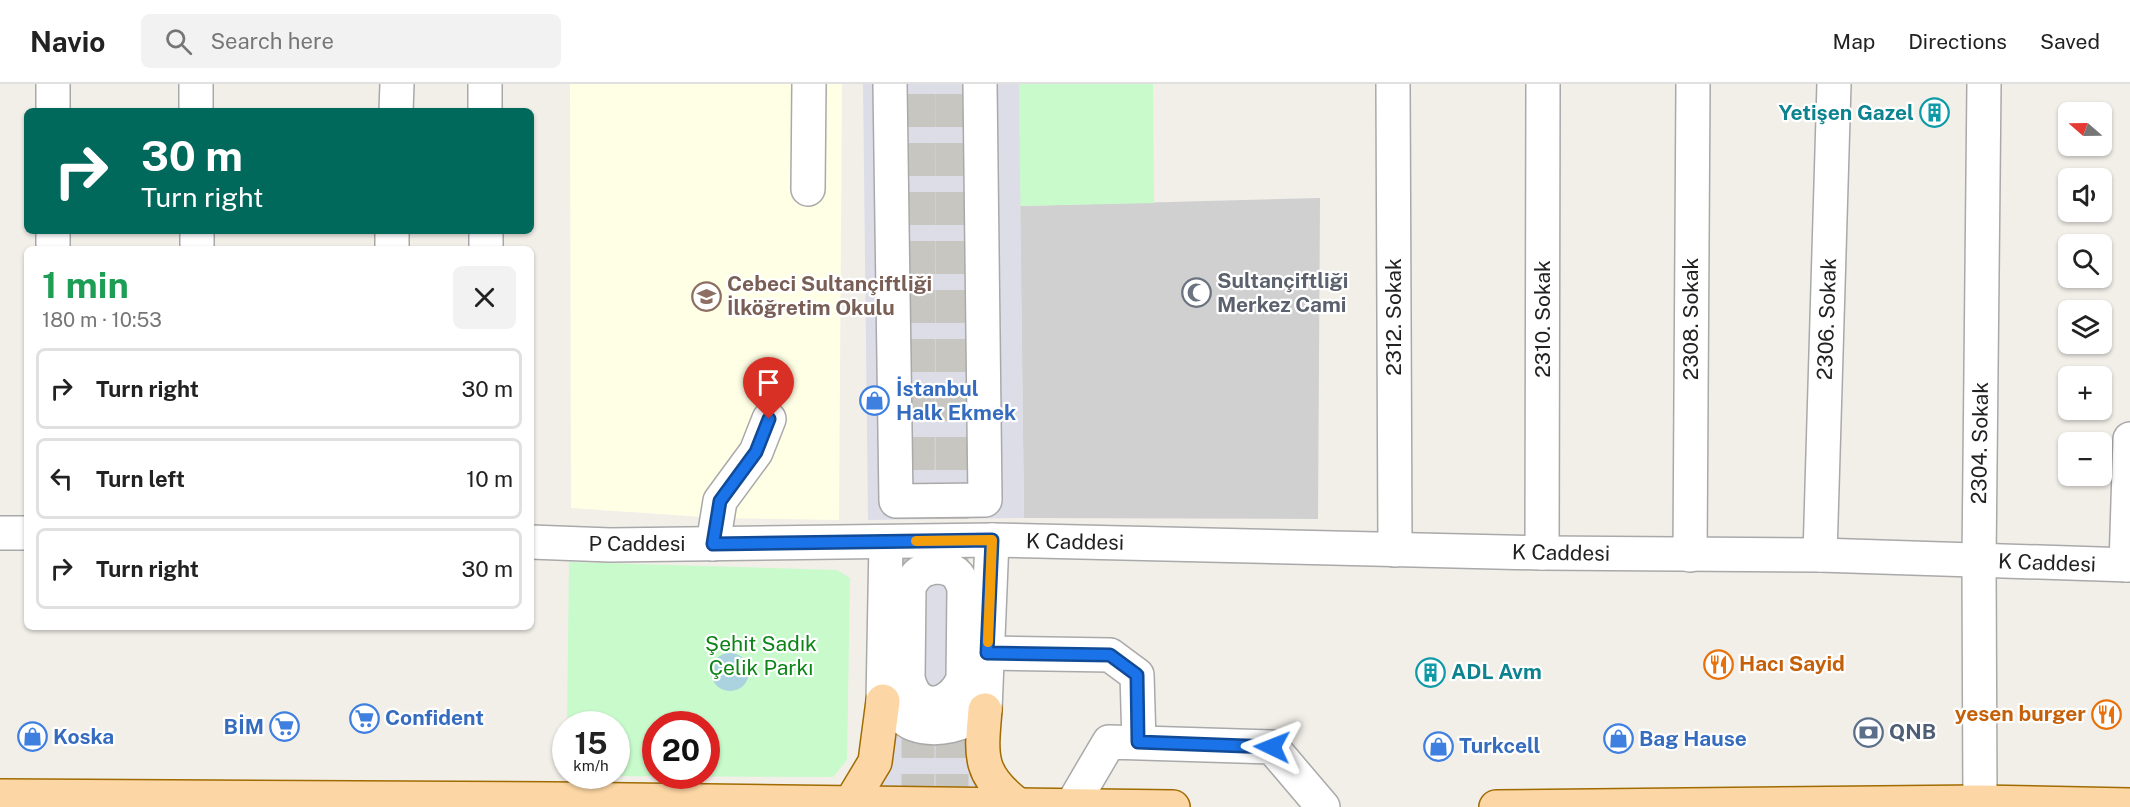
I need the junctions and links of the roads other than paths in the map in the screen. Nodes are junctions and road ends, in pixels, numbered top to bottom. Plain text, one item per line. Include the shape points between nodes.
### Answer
1 (52, 84) edge
2 (196, 84) edge
3 (397, 84) edge
4 (485, 84) edge
5 (809, 84) edge
6 (890, 84) edge
7 (980, 84) edge
8 (1393, 84) edge
9 (1543, 84) edge
10 (1693, 84) edge
11 (1834, 84) edge
12 (1984, 84) edge
13 (53, 108) edge
14 (196, 108) edge
15 (396, 108) edge
16 (485, 108) edge
17 (808, 189) dead end
18 (769, 419) dead end
19 (2130, 439) edge
20 (0, 533) edge
21 (24, 534) edge
22 (992, 540) junction
23 (534, 542) edge
24 (886, 542) junction
25 (713, 544) junction
26 (1395, 550) junction
27 (1542, 553) junction
28 (1690, 555) junction
29 (1820, 555) junction
30 (1979, 561) junction
31 (2128, 565) edge
32 (987, 653) junction
33 (883, 701) junction
34 (985, 710) junction
35 (1138, 742) junction
36 (0, 796) edge
37 (851, 802) junction
38 (1980, 802) junction
39 (1017, 804) junction
40 (1072, 804) junction
41 (2130, 805) edge
42 (1173, 807) edge
43 (1323, 807) edge
44 (1496, 807) edge

1 - 13 street
2 - 14 street
3 - 15 street
4 - 16 street
5 - 17 street
6 - 7 street via 896,501 986,500
8 - 26 street, 2312. Sokak
9 - 27 street, 2310. Sokak
10 - 28 street, 2308. Sokak
11 - 29 street, 2306. Sokak
12 - 30 street, 2304. Sokak
18 - 25 street via 756,452 720,501
19 - 31 street
20 - 21 street
22 - 24 street, K Caddesi
22 - 26 street, K Caddesi
22 - 32 street
23 - 25 street, P Caddesi
24 - 25 street, P Caddesi
24 - 33 street
26 - 27 street, K Caddesi
27 - 28 street, K Caddesi
28 - 29 street, K Caddesi
29 - 30 street, K Caddesi
30 - 31 street, K Caddesi
30 - 38 street, 2304. Sokak
32 - 34 street
32 - 35 street via 1110,655 1137,675
33 - 34 street via 912,724 941,728 971,720
33 - 37 main road via 875,762
34 - 39 main road via 982,744 989,777 997,789
35 - 40 street via 1109,742
35 - 43 street via 1272,747
36 - 37 main road
37 - 39 main road
38 - 41 main road
38 - 44 main road
39 - 40 main road
40 - 42 main road

